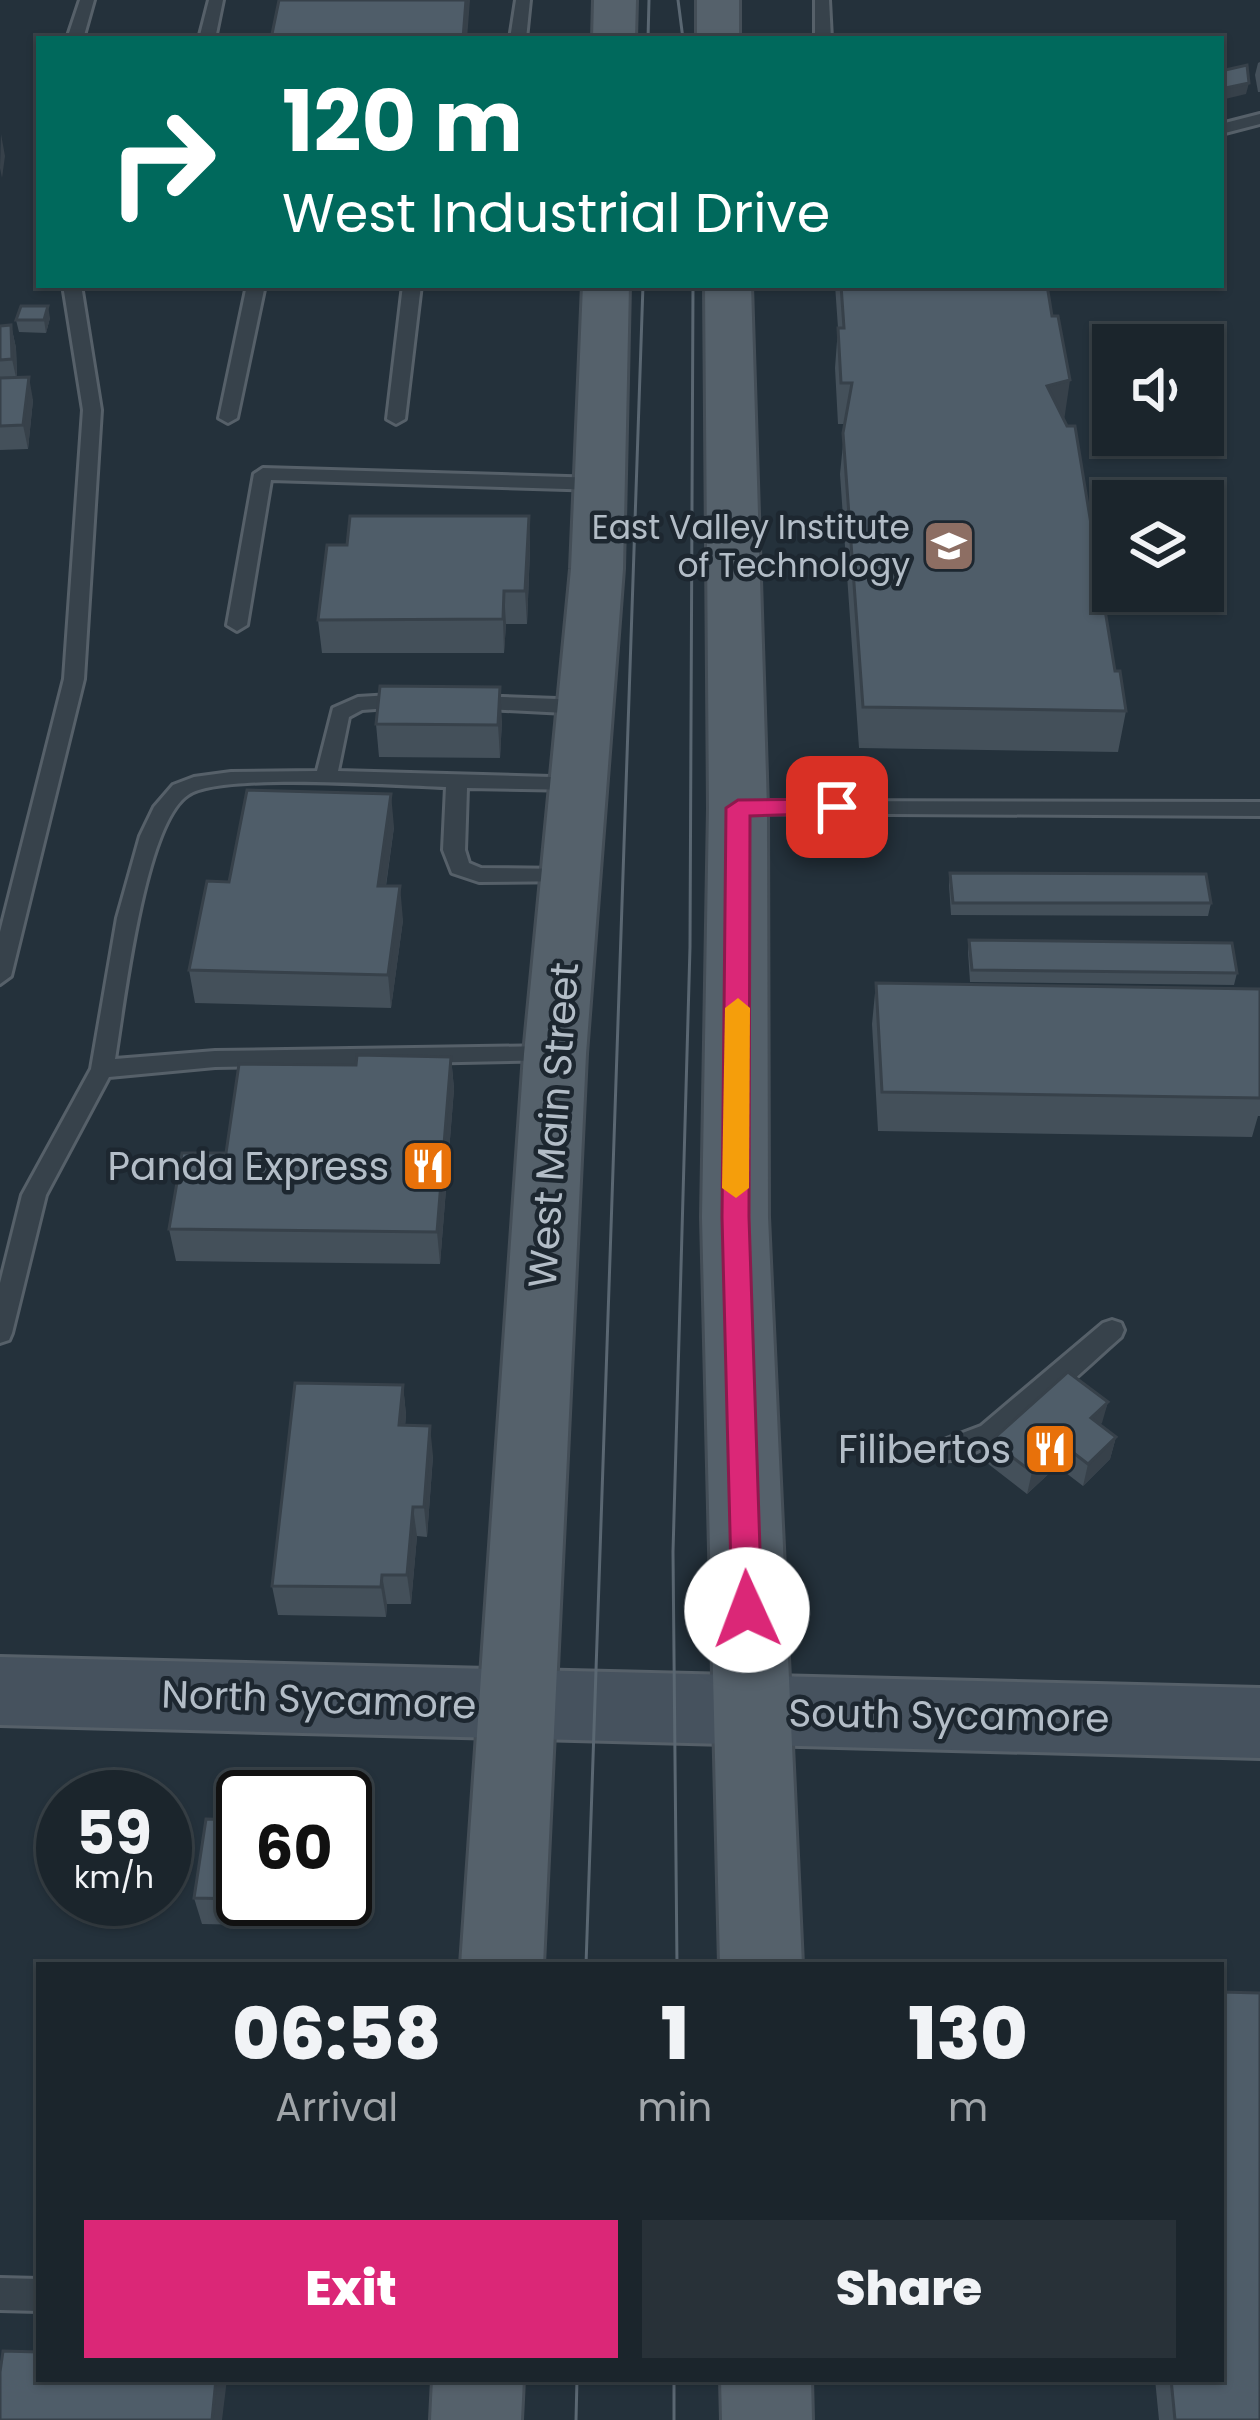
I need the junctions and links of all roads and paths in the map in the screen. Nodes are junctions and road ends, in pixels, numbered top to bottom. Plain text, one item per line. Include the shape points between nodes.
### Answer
1 (87, 0) edge
2 (216, 0) edge
3 (523, 0) edge
4 (616, 0) edge
5 (718, 0) edge
6 (822, 0) edge
7 (76, 36) edge
8 (208, 36) edge
9 (518, 36) edge
10 (614, 36) edge
11 (718, 36) edge
12 (823, 36) edge
13 (1260, 119) edge
14 (1224, 128) edge
15 (72, 288) edge
16 (255, 288) edge
17 (412, 288) edge
18 (606, 288) edge
19 (728, 288) edge
20 (228, 418) dead end
21 (396, 419) dead end
22 (600, 484) junction
23 (237, 625) dead end
24 (585, 707) junction
25 (326, 778) junction
26 (457, 780) junction
27 (578, 783) junction
28 (738, 808) junction
29 (1260, 809) edge
30 (570, 876) junction
31 (0, 976) edge
32 (556, 1054) junction
33 (102, 1069) junction
34 (1112, 1330) dead end
35 (0, 1333) edge
36 (944, 1451) dead end
37 (0, 1691) edge
38 (517, 1705) junction
39 (639, 1708) joint
40 (753, 1711) junction
41 (1260, 1723) edge
42 (502, 1962) edge
43 (761, 1962) edge
44 (0, 2294) edge
45 (36, 2295) edge
46 (478, 2382) edge
47 (766, 2382) edge
48 (476, 2420) edge
49 (767, 2420) edge

1 - 7 lane
2 - 8 lane
3 - 9 lane
4 - 10 main road
5 - 11 main road
6 - 12 lane
13 - 14 lane
15 - 31 lane via 92,410 74,679
16 - 20 lane
17 - 21 lane
18 - 22 main road, West Main Street
19 - 28 main road
22 - 23 lane via 263,474
22 - 24 main road, West Main Street
24 - 25 lane via 358,704 340,713
24 - 27 main road, West Main Street
25 - 26 lane
25 - 33 lane via 202,782 170,797 152,824 140,870
26 - 27 lane
26 - 30 lane via 460,868
27 - 30 main road, West Main Street
28 - 29 lane
28 - 40 main road via 736,1217
30 - 32 main road, West Main Street
32 - 33 lane via 215,1059
32 - 38 main road, West Main Street
33 - 35 lane via 34,1195
34 - 36 lane via 990,1434
37 - 38 street, North Sycamore
38 - 39 street, North Sycamore
38 - 42 main road, West Main Street
39 - 40 street, South Sycamore
40 - 41 street, South Sycamore
40 - 43 main road
44 - 45 lane
46 - 48 main road
47 - 49 main road

